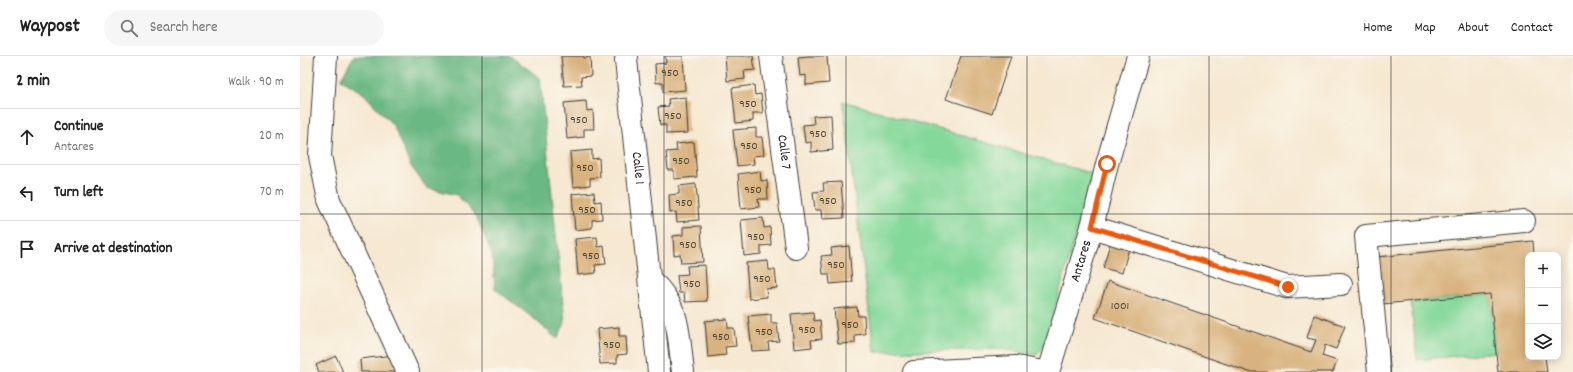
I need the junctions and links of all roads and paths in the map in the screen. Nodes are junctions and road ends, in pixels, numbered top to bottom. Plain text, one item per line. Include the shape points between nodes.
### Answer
1 (326, 56) edge
2 (627, 56) edge
3 (771, 56) edge
4 (1138, 56) edge
5 (1524, 222) dead end
6 (1092, 227) junction
7 (796, 248) dead end
8 (650, 280) junction
9 (1341, 284) dead end
10 (408, 372) edge
11 (659, 372) edge
12 (683, 372) edge
13 (914, 372) edge
14 (1043, 372) edge
15 (1048, 372) edge
16 (1379, 372) edge

1 - 10 street via 320,156 329,200
2 - 8 street, Calle 1
3 - 7 street, Calle 7
4 - 6 street, Antares
5 - 16 street via 1366,236
6 - 9 street via 1288,287
6 - 15 street, Antares
8 - 11 street, Calle 1
8 - 12 street via 665,296 674,314
13 - 14 street via 1016,367

